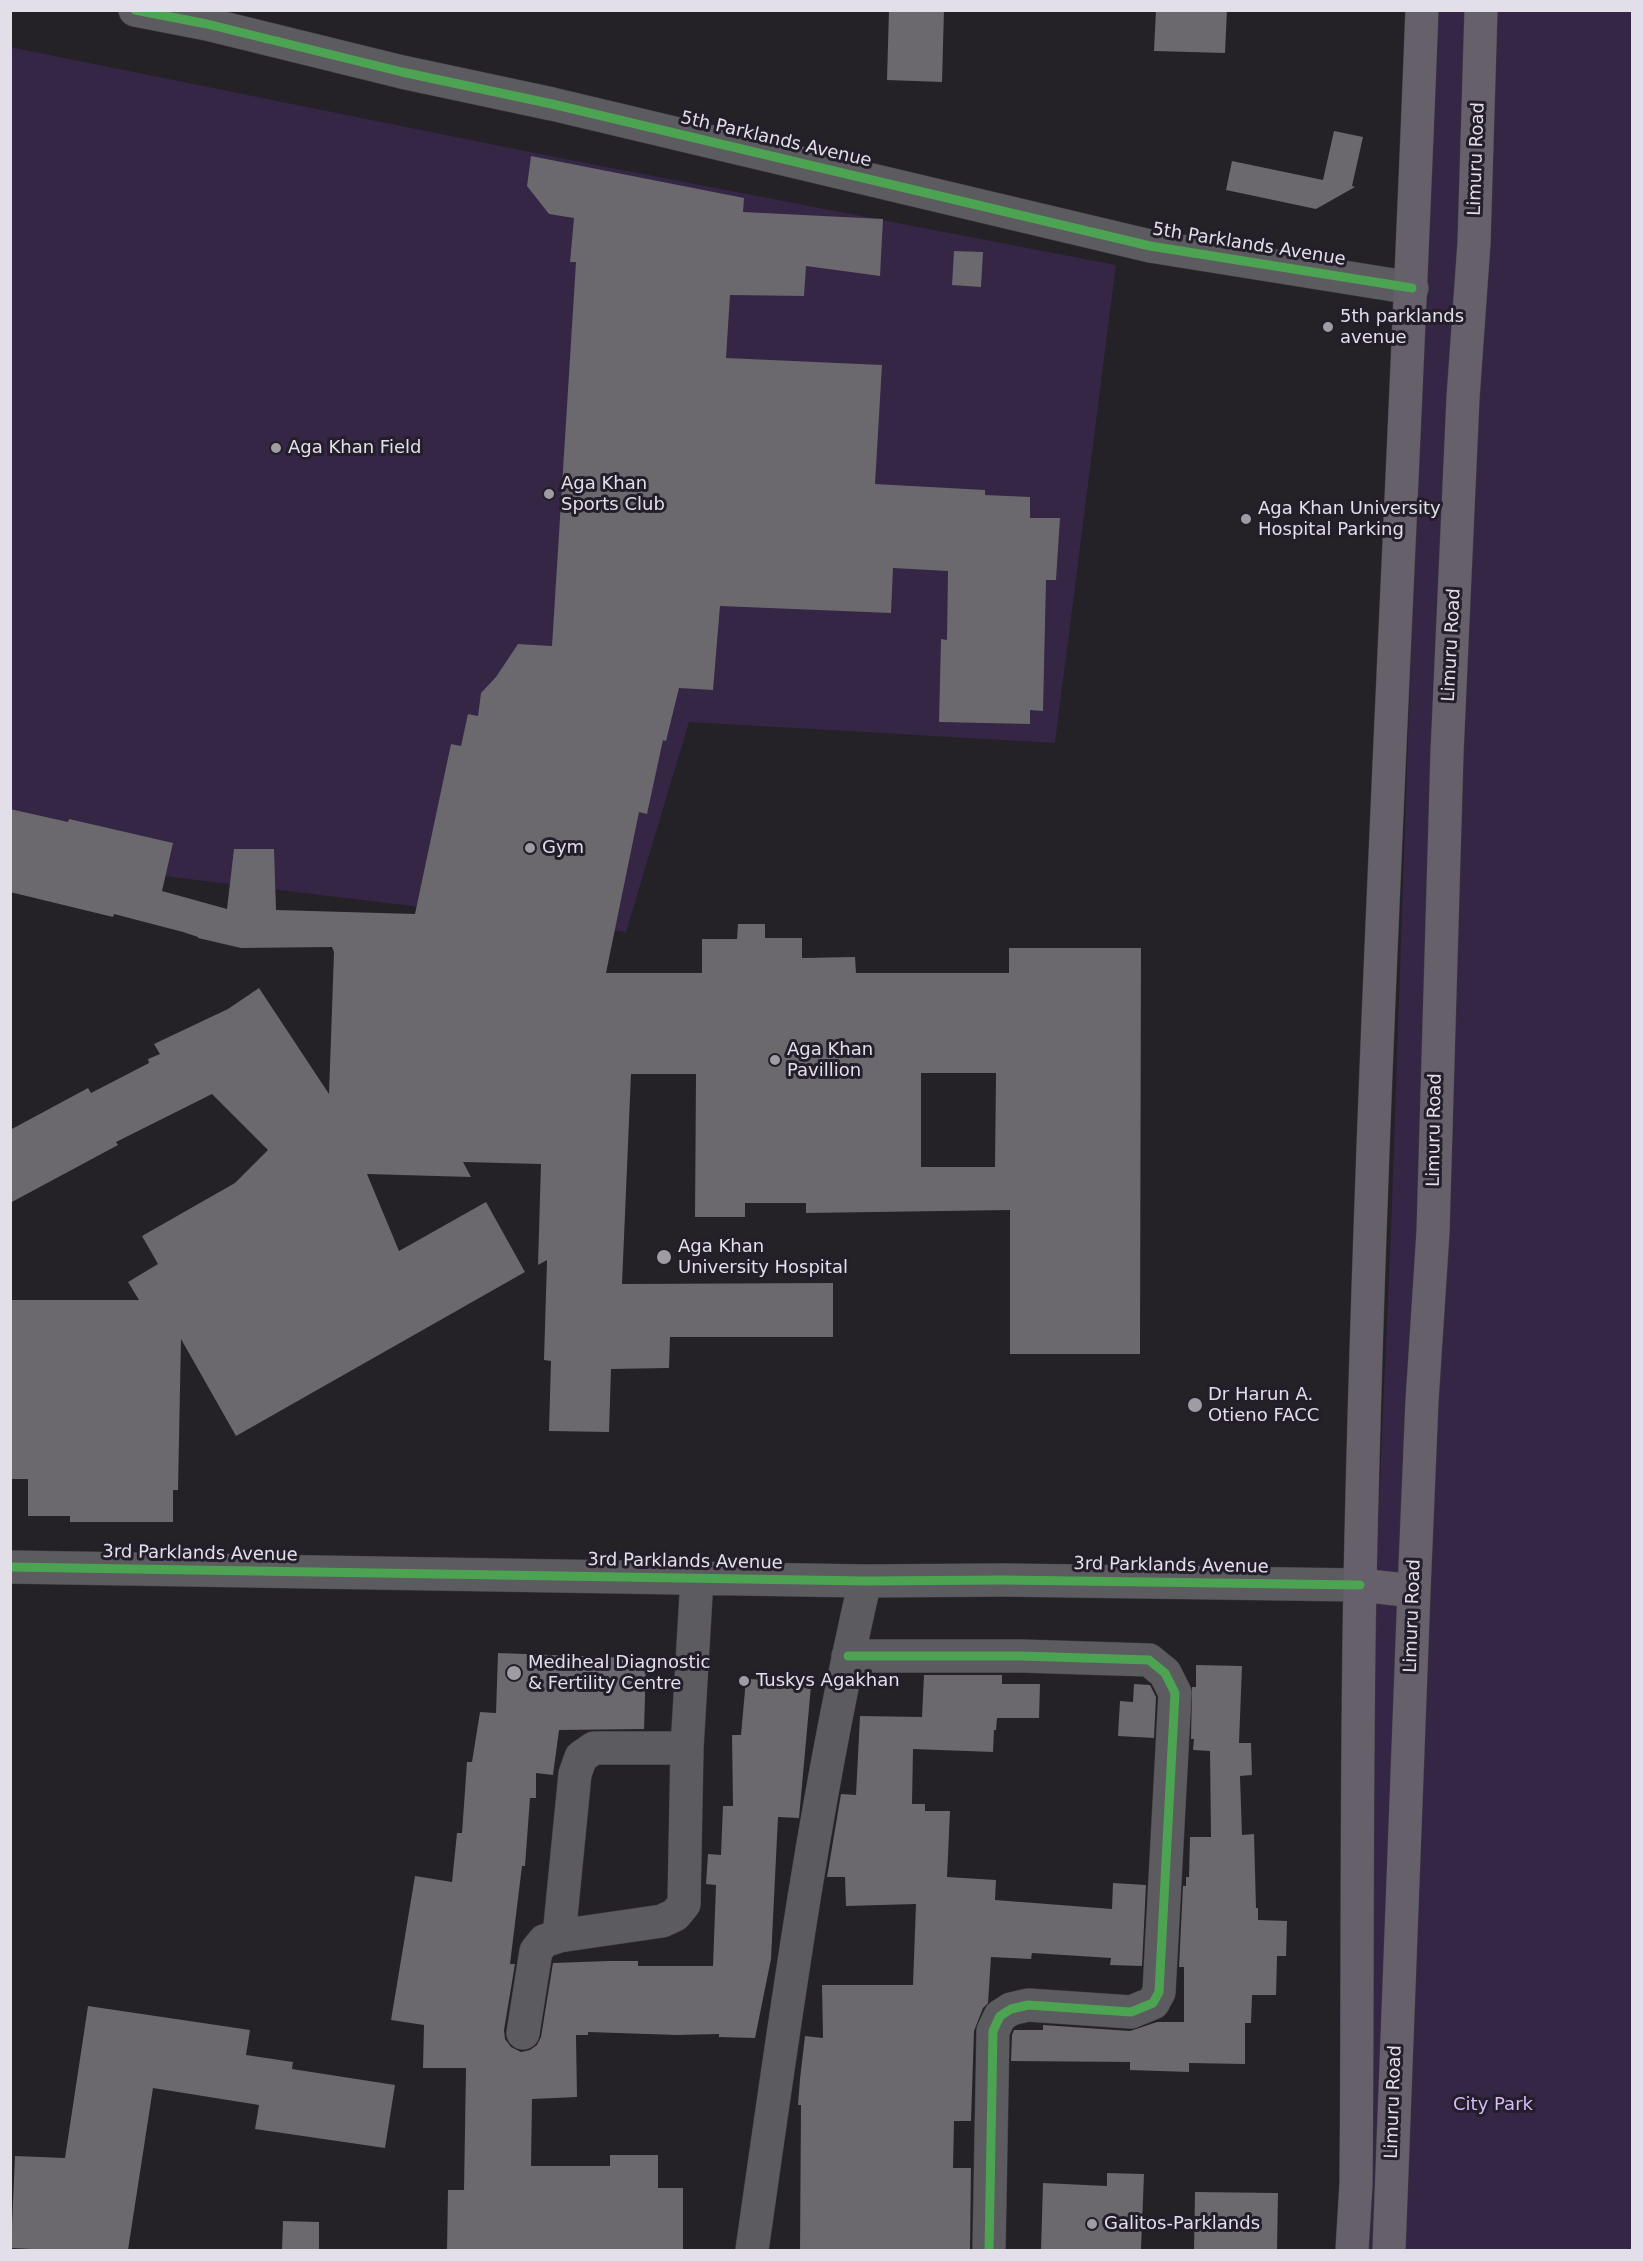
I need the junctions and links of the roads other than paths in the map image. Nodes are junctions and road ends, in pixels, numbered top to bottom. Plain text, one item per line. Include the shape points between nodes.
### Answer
1 (135, 10) edge
2 (1422, 10) edge
3 (1481, 10) edge
4 (1412, 288) junction
5 (10, 1567) edge
6 (697, 1578) junction
7 (865, 1581) junction
8 (1360, 1585) junction
9 (1414, 1591) junction
10 (848, 1656) junction
11 (687, 1749) junction
12 (559, 1936) junction
13 (523, 2033) dead end
14 (752, 2250) edge
15 (989, 2250) edge
16 (1352, 2250) edge
17 (1389, 2250) edge

1 - 4 street, 5th Parklands Avenue via 1150,246
2 - 4 main road, Limuru Road
3 - 9 main road, Limuru Road via 1474,243 1447,753 1433,1233
4 - 8 main road, Limuru Road via 1377,1031
5 - 6 street, 3rd Parklands Avenue
6 - 7 street, 3rd Parklands Avenue
6 - 11 street
7 - 8 street, 3rd Parklands Avenue
7 - 10 street
8 - 9 main road
8 - 16 main road, Limuru Road via 1356,2184
9 - 17 main road, Limuru Road
10 - 14 street via 795,1943
10 - 15 street via 1149,1660 1165,1673 1175,1693 1159,1992 1153,2003 1131,2012 1028,2005 1000,2016 993,2031
11 - 12 street via 684,1904 675,1916 662,1921
11 - 12 street via 594,1749 581,1757 575,1774
12 - 13 street via 544,1941 536,1951

